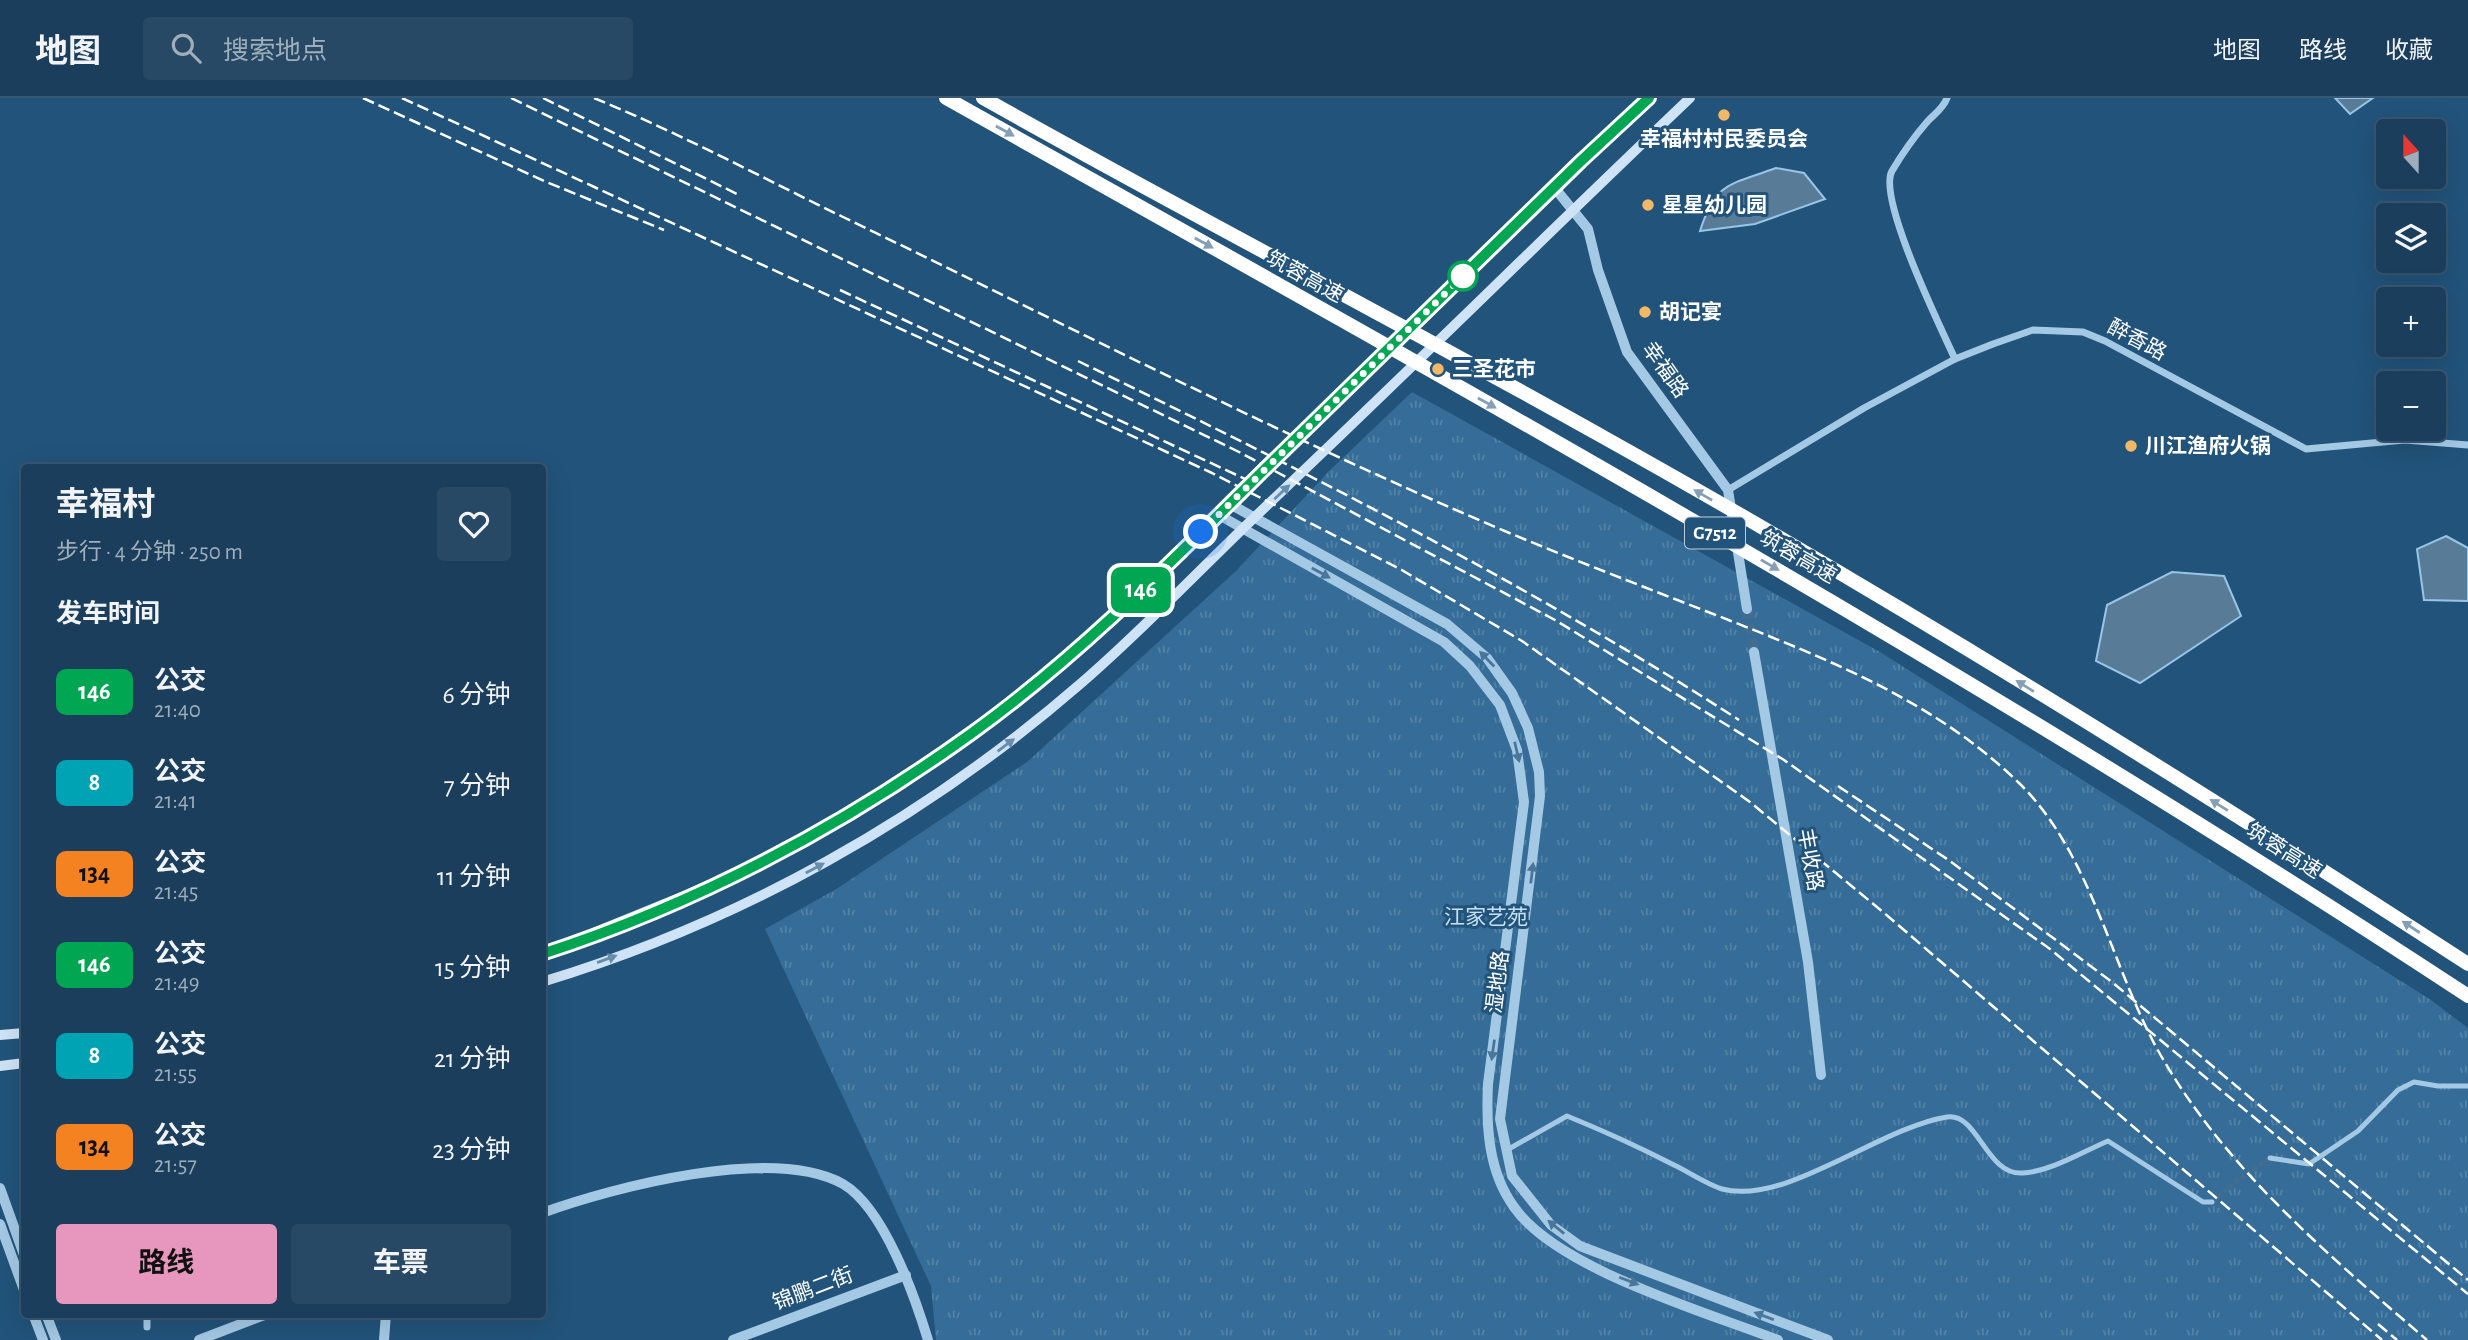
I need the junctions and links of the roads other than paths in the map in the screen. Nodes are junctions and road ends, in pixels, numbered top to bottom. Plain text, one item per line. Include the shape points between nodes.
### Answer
1 (946, 98) edge
2 (983, 98) edge
3 (1649, 98) edge
4 (1690, 98) edge
5 (1947, 98) edge
6 (1554, 187) junction
7 (1572, 211) junction
8 (1955, 359) junction
9 (2468, 445) edge
10 (1728, 491) junction
11 (1230, 504) junction
12 (1219, 515) junction
13 (1253, 519) junction
14 (1243, 530) junction
15 (1747, 609) tunnel mouth
16 (1754, 652) tunnel mouth
17 (1513, 901) junction
18 (1528, 903) junction
19 (546, 952) edge
20 (2468, 964) edge
21 (546, 981) edge
22 (2468, 996) edge
23 (21, 1033) edge
24 (0, 1034) edge
25 (21, 1063) edge
26 (0, 1066) edge
27 (1821, 1075) dead end
28 (2468, 1086) edge
29 (1505, 1150) junction
30 (1492, 1155) junction
31 (2270, 1158) tunnel mouth
32 (0, 1188) edge
33 (2212, 1202) dead end
34 (546, 1212) edge
35 (0, 1224) edge
36 (21, 1247) edge
37 (906, 1275) junction
38 (21, 1282) edge
39 (35, 1318) edge
40 (48, 1318) edge
41 (147, 1318) edge
42 (257, 1318) edge
43 (386, 1318) edge
44 (148, 1326) dead end
45 (43, 1340) edge
46 (56, 1340) edge
47 (199, 1340) edge
48 (384, 1340) edge
49 (733, 1340) edge
50 (928, 1340) edge
51 (1778, 1340) edge
52 (1828, 1340) edge

1 -> 22 highway, 筑蓉高速 / G7512, bridge via 1895,637 2276,870
20 -> 2 highway, 筑蓉高速 / G7512, bridge via 2282,843 1929,626 1619,446
3 - 6 main road
4 - 7 main road
5 - 8 street via 1890,175 1890,196 1915,270
6 - 7 street, 幸福路
6 - 11 main road
7 - 10 street, 幸福路 via 1588,229 1627,352
13 -> 7 main road
8 - 9 street, 醉香路 via 2033,330 2082,332 2306,449 2405,440
8 - 10 street, 醉香路
10 - 15 street
11 - 12 main road
11 - 13 street, 湿地路
12 - 14 street, 湿地路
12 - 19 main road via 1054,669 973,733 895,786 758,866
13 - 14 main road
18 -> 13 street, 湿地路 via 1539,772 1528,728 1502,675 1447,624
14 -> 17 street, 湿地路 via 1444,642 1500,705 1523,780
21 -> 14 main road via 770,892 925,803 1009,743 1079,684
16 - 27 street, 丰收路 via 1808,962
17 - 18 street
17 -> 30 street, 湿地路 via 1489,1084 1487,1121
18 - 29 street, 湿地路 via 1500,1119
23 - 24 main road
25 - 26 main road
28 - 31 street via 2414,1082 2398,1090 2358,1131 2309,1164
29 - 30 street
29 - 33 street via 1567,1116 1722,1189 1762,1190 1797,1180 1902,1130 1950,1116 1963,1120 2001,1168 2020,1174 2039,1171 2108,1141 2203,1202
52 -> 29 street, 湿地路 via 1580,1246 1551,1225 1529,1200 1512,1176
30 -> 51 street, 湿地路 via 1513,1206 1562,1251
32 - 36 street
34 - 37 street via 600,1192 669,1177 742,1170 799,1171 843,1185 862,1203
35 - 38 street
37 - 49 street, 锦鹏二街
37 - 50 street
39 - 45 street
40 - 46 street
41 - 44 street
42 - 47 street
43 - 48 street

